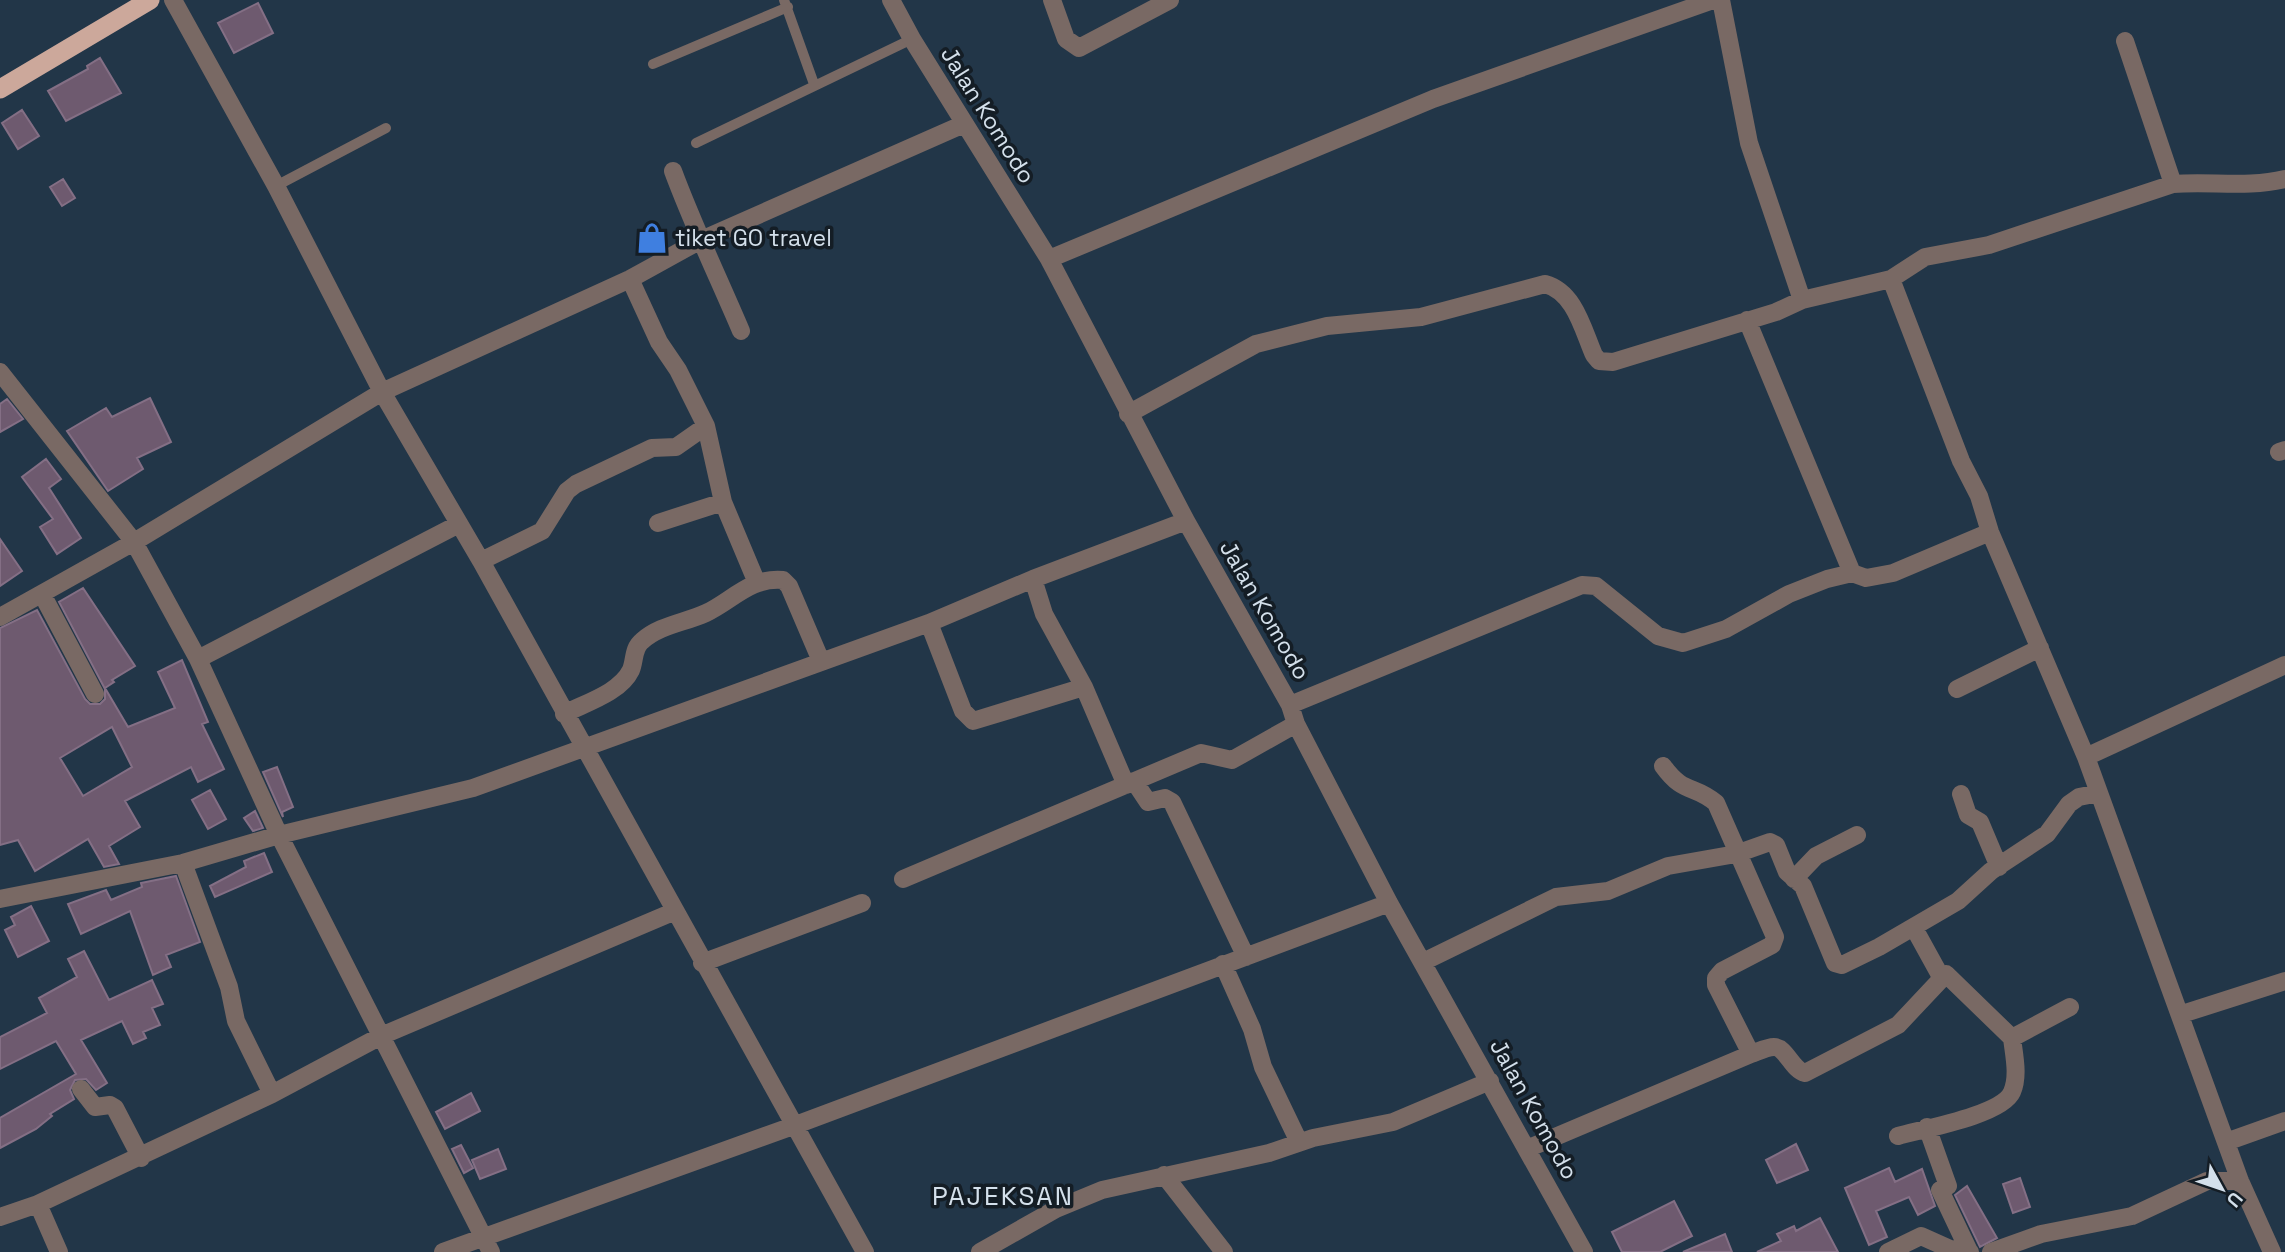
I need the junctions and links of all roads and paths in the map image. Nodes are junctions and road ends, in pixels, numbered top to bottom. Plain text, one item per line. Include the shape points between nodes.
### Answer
1 (150, 0) edge
2 (173, 0) edge
3 (891, 0) edge
4 (1052, 0) edge
5 (1170, 0) edge
6 (1713, 0) edge
7 (1721, 0) edge
8 (786, 4) edge
9 (912, 39) junction
10 (2125, 41) dead end
11 (653, 64) dead end
12 (814, 84) junction
13 (0, 89) edge
14 (964, 124) junction
15 (386, 128) dead end
16 (696, 143) dead end
17 (673, 171) dead end
18 (2285, 179) edge
19 (2173, 184) junction
20 (276, 186) junction
21 (699, 241) junction
22 (1049, 259) junction
23 (630, 279) junction
24 (1891, 279) junction
25 (1802, 300) junction
26 (1747, 320) junction
27 (741, 331) dead end
28 (0, 372) edge
29 (382, 392) junction
30 (1128, 414) junction
31 (706, 426) junction
32 (723, 502) junction
33 (1185, 521) junction
34 (658, 523) dead end
35 (459, 524) junction
36 (1990, 532) junction
37 (134, 542) junction
38 (481, 561) junction
39 (1852, 573) junction
40 (1033, 579) junction
41 (757, 583) junction
42 (43, 594) junction
43 (0, 617) edge
44 (929, 623) junction
45 (2040, 648) junction
46 (198, 659) junction
47 (821, 661) junction
48 (2285, 665) edge
49 (1084, 687) junction
50 (1957, 689) dead end
51 (95, 694) dead end
52 (1290, 705) junction
53 (564, 714) junction
54 (1296, 724) junction
55 (586, 749) junction
56 (2086, 757) junction
57 (1663, 766) dead end
58 (1130, 783) junction
59 (2099, 793) junction
60 (1961, 794) dead end
61 (279, 835) junction
62 (1857, 835) dead end
63 (1736, 854) junction
64 (183, 863) junction
65 (1999, 867) junction
66 (903, 879) dead end
67 (1794, 879) junction
68 (0, 899) edge
69 (1389, 903) junction
70 (862, 904) dead end
71 (673, 912) junction
72 (1914, 928) junction
73 (1245, 957) junction
74 (1423, 961) junction
75 (702, 962) junction
76 (1223, 964) junction
77 (1941, 977) junction
78 (2285, 981) edge
79 (2070, 1007) dead end
80 (2182, 1014) junction
81 (381, 1036) junction
82 (2012, 1038) junction
83 (1751, 1054) junction
84 (1490, 1081) junction
85 (81, 1089) dead end
86 (272, 1094) junction
87 (2285, 1121) edge
88 (793, 1126) junction
89 (1927, 1127) junction
90 (1898, 1136) dead end
91 (1299, 1142) junction
92 (2225, 1142) junction
93 (1529, 1148) junction
94 (141, 1158) junction
95 (1164, 1175) junction
96 (2240, 1181) junction
97 (38, 1204) junction
98 (0, 1217) edge
99 (486, 1245) edge
100 (59, 1252) edge
101 (443, 1252) edge
102 (864, 1252) edge
103 (980, 1252) edge
104 (1224, 1252) edge
105 (1584, 1252) edge
106 (1888, 1252) edge
107 (1970, 1252) edge
108 (1992, 1252) edge
109 (2272, 1252) edge

1 - 13 highway
2 - 20 street
3 - 9 street, Jalan Komodo
4 - 5 street via 1066,39 1079,48
6 - 22 street via 1433,99
7 - 25 street via 1749,143
8 - 11 lane
8 - 12 lane
9 - 12 lane
9 - 14 street, Jalan Komodo
10 - 19 street
12 - 16 lane
14 - 21 street
14 - 22 street, Jalan Komodo
15 - 20 lane
17 - 21 street
18 - 19 street via 2256,184
19 - 24 street via 1989,245 1925,257
20 - 29 street
21 - 23 street
21 - 27 street
22 - 30 street, Jalan Komodo
23 - 29 street
23 - 31 street
24 - 25 street
24 - 36 street
25 - 26 street
26 - 30 street via 1605,363 1594,355 1568,299 1552,286 1535,285 1421,317 1327,326 1256,344
26 - 39 street
28 - 37 street
29 - 35 street
29 - 37 street
30 - 33 street, Jalan Komodo
31 - 32 street
31 - 38 street via 676,447 652,448 576,484 542,531
32 - 34 street
32 - 41 street
33 - 40 street
33 - 52 street, Jalan Komodo
35 - 38 street
35 - 46 street
36 - 39 street via 1893,573 1866,578
36 - 45 street
37 - 42 street
37 - 46 street
38 - 53 street
39 - 52 street via 1789,594 1726,629 1683,643 1658,636 1606,592 1582,585
40 - 44 street
40 - 49 street via 1044,614
41 - 47 street via 783,580 789,586
41 - 53 street via 707,612 643,640 636,646 631,671 623,682
42 - 43 street
42 - 51 street
44 - 47 street
44 - 49 street via 962,711 973,721
45 - 50 street
45 - 56 street
46 - 61 street
47 - 55 street
48 - 56 street
49 - 58 street
52 - 54 street, Jalan Komodo
53 - 55 street
54 - 58 street via 1232,760 1201,753
54 - 69 street, Jalan Komodo
55 - 61 street via 473,788
55 - 71 street
56 - 59 street
57 - 63 street via 1683,788 1716,803
58 - 66 street
58 - 73 street via 1148,802 1165,798 1172,802
59 - 65 street via 2069,804 2047,834
59 - 80 street
60 - 65 street via 1968,815 1980,822
61 - 64 street
61 - 81 street
62 - 67 street via 1816,856
63 - 67 street via 1774,843
63 - 74 street via 1668,866 1608,891 1556,897
63 - 83 street via 1775,937 1772,945 1716,978
64 - 68 street
64 - 86 street via 229,987 236,1021
65 - 72 street via 1958,901
67 - 72 street via 1803,886 1838,965
69 - 73 street
69 - 74 street, Jalan Komodo
70 - 75 street
71 - 75 street
71 - 81 street
72 - 77 street
73 - 76 street
74 - 84 street, Jalan Komodo
75 - 88 street
76 - 88 street
76 - 91 street via 1252,1029 1263,1068
77 - 82 street via 1952,978
77 - 83 street via 1898,1025 1805,1073 1776,1047
78 - 80 street
79 - 82 street
80 - 92 street
81 - 86 street
81 - 99 street
82 - 89 street via 2015,1078 2004,1104
83 - 93 street
84 - 91 street via 1394,1122
84 - 93 street, Jalan Komodo
85 - 94 street via 95,1107 116,1108
86 - 94 street
87 - 92 street
88 - 99 street
88 - 102 street
89 - 90 street
89 - 107 street via 1948,1186 1940,1190
91 - 95 street via 1269,1153
92 - 96 street
93 - 105 street, Jalan Komodo
94 - 97 street
95 - 103 street via 1072,1202
95 - 104 street
96 - 108 street via 2207,1181 2132,1216 2041,1234
96 - 109 street
97 - 98 street
97 - 100 street
99 - 101 street
106 - 107 street via 1921,1236

